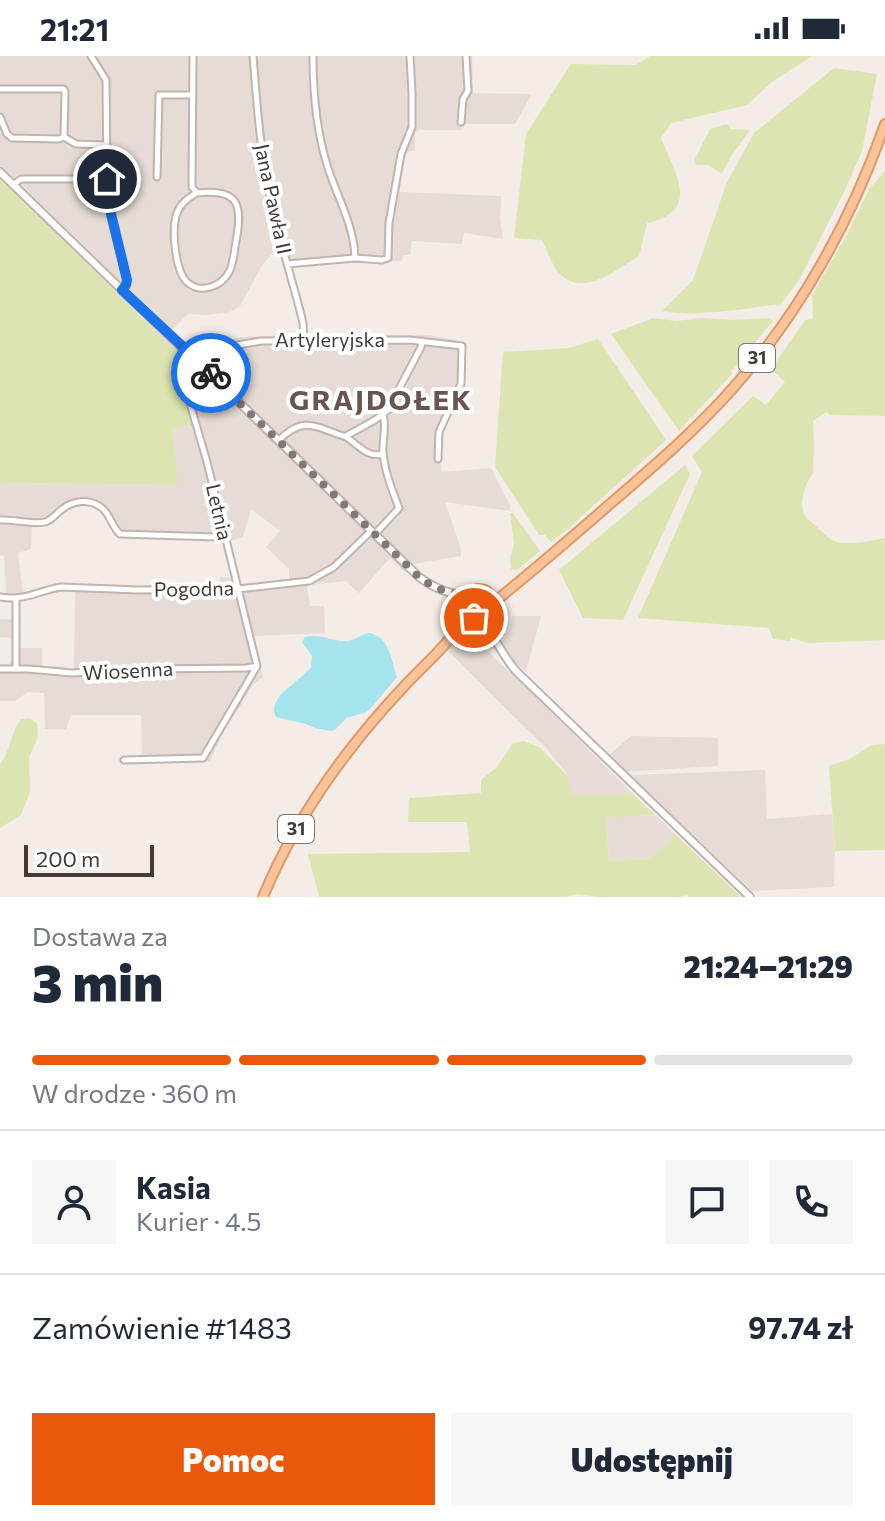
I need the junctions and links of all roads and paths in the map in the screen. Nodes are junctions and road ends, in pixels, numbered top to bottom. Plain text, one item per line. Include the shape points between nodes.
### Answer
1 (91, 56) edge
2 (193, 56) edge
3 (253, 56) edge
4 (313, 56) edge
5 (410, 56) edge
6 (466, 56) edge
7 (0, 89) edge
8 (193, 95) junction
9 (0, 117) edge
10 (461, 122) dead end
11 (885, 124) edge
12 (64, 137) junction
13 (107, 145) junction
14 (0, 172) edge
15 (157, 177) dead end
16 (107, 179) junction
17 (13, 185) junction
18 (197, 193) junction
19 (355, 258) junction
20 (287, 264) junction
21 (122, 290) junction
22 (304, 340) junction
23 (422, 341) junction
24 (195, 360) junction
25 (383, 415) junction
26 (346, 436) junction
27 (278, 441) junction
28 (383, 454) junction
29 (438, 459) dead end
30 (0, 520) edge
31 (373, 532) junction
32 (224, 534) junction
33 (238, 589) junction
34 (0, 597) edge
35 (491, 598) junction
36 (16, 599) junction
37 (474, 610) junction
38 (257, 666) junction
39 (0, 669) edge
40 (16, 669) junction
41 (124, 760) dead end
42 (263, 897) edge
43 (750, 897) edge

1 - 13 street via 106,80
2 - 8 street
3 - 20 street, Jana Pawła II via 261,149
4 - 19 street via 321,145 352,231
5 - 19 street via 412,127 401,154 388,258
6 - 10 street via 468,91
7 - 12 street via 64,89
8 - 15 street via 159,95
8 - 18 street via 192,187
9 - 12 street via 12,138
11 - 35 main road, 31 via 821,265 745,372 660,461 544,562
12 - 13 street via 76,144
13 - 16 street
14 - 17 street
16 - 17 street via 21,179
16 - 21 street via 127,280
17 - 21 street
18 - 18 street via 177,213 177,263 190,284 205,288 231,270 240,216 229,196
19 - 20 street
20 - 22 street, Jana Pawła II
21 - 24 street
22 - 23 street, Artyleryjska
22 - 24 street, Artyleryjska via 252,342
23 - 25 street, Artyleryjska
23 - 29 street, Artyleryjska via 462,346 461,384 439,432
24 - 27 street
24 - 32 street, Letnia via 186,370 191,407
25 - 26 street, Artyleryjska
25 - 28 street
26 - 27 street via 309,425
26 - 28 street via 369,453
27 - 31 street
28 - 31 street via 399,508
30 - 32 street via 45,522 75,502 88,501 103,509 120,534
31 - 33 street, Pogodna via 334,567 309,581
31 - 37 street via 424,581
32 - 33 street, Letnia
33 - 36 street, Pogodna via 61,587
33 - 38 street, Letnia
34 - 36 street, Pogodna
35 - 37 main road, 31 via 493,609
35 - 37 main road via 479,590
36 - 40 street
37 - 42 main road, 31 via 337,766 300,823
37 - 43 street via 507,662
38 - 40 street, Wiosenna via 105,673
38 - 41 street via 203,758
39 - 40 street, Wiosenna

